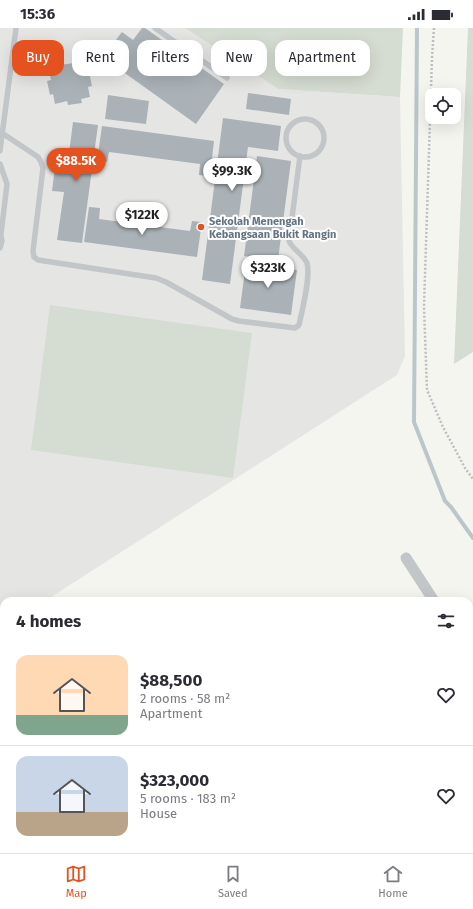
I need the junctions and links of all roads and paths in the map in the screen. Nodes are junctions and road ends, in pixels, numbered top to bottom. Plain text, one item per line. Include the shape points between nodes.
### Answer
1 (16, 28) edge
2 (155, 28) edge
3 (434, 28) edge
4 (227, 78) dead end
5 (2, 133) junction
6 (0, 151) edge
7 (300, 156) junction
8 (0, 164) edge
9 (2, 218) edge
10 (0, 233) edge
11 (0, 248) edge
12 (473, 479) edge
13 (406, 558) dead end
14 (431, 597) edge

1 - 5 lane
2 - 4 lane
3 - 12 path via 424,307 427,390 443,427
5 - 6 lane
5 - 7 lane via 38,157 43,168 33,251 34,257 38,260 156,278 232,319 295,328 299,325 308,277 307,263 289,241
7 - 7 lane via 290,149 286,138 287,132 294,122 311,120 316,122 323,132 324,143 317,153 306,157
8 - 9 lane via 7,184
9 - 10 lane
10 - 11 lane
13 - 14 street

